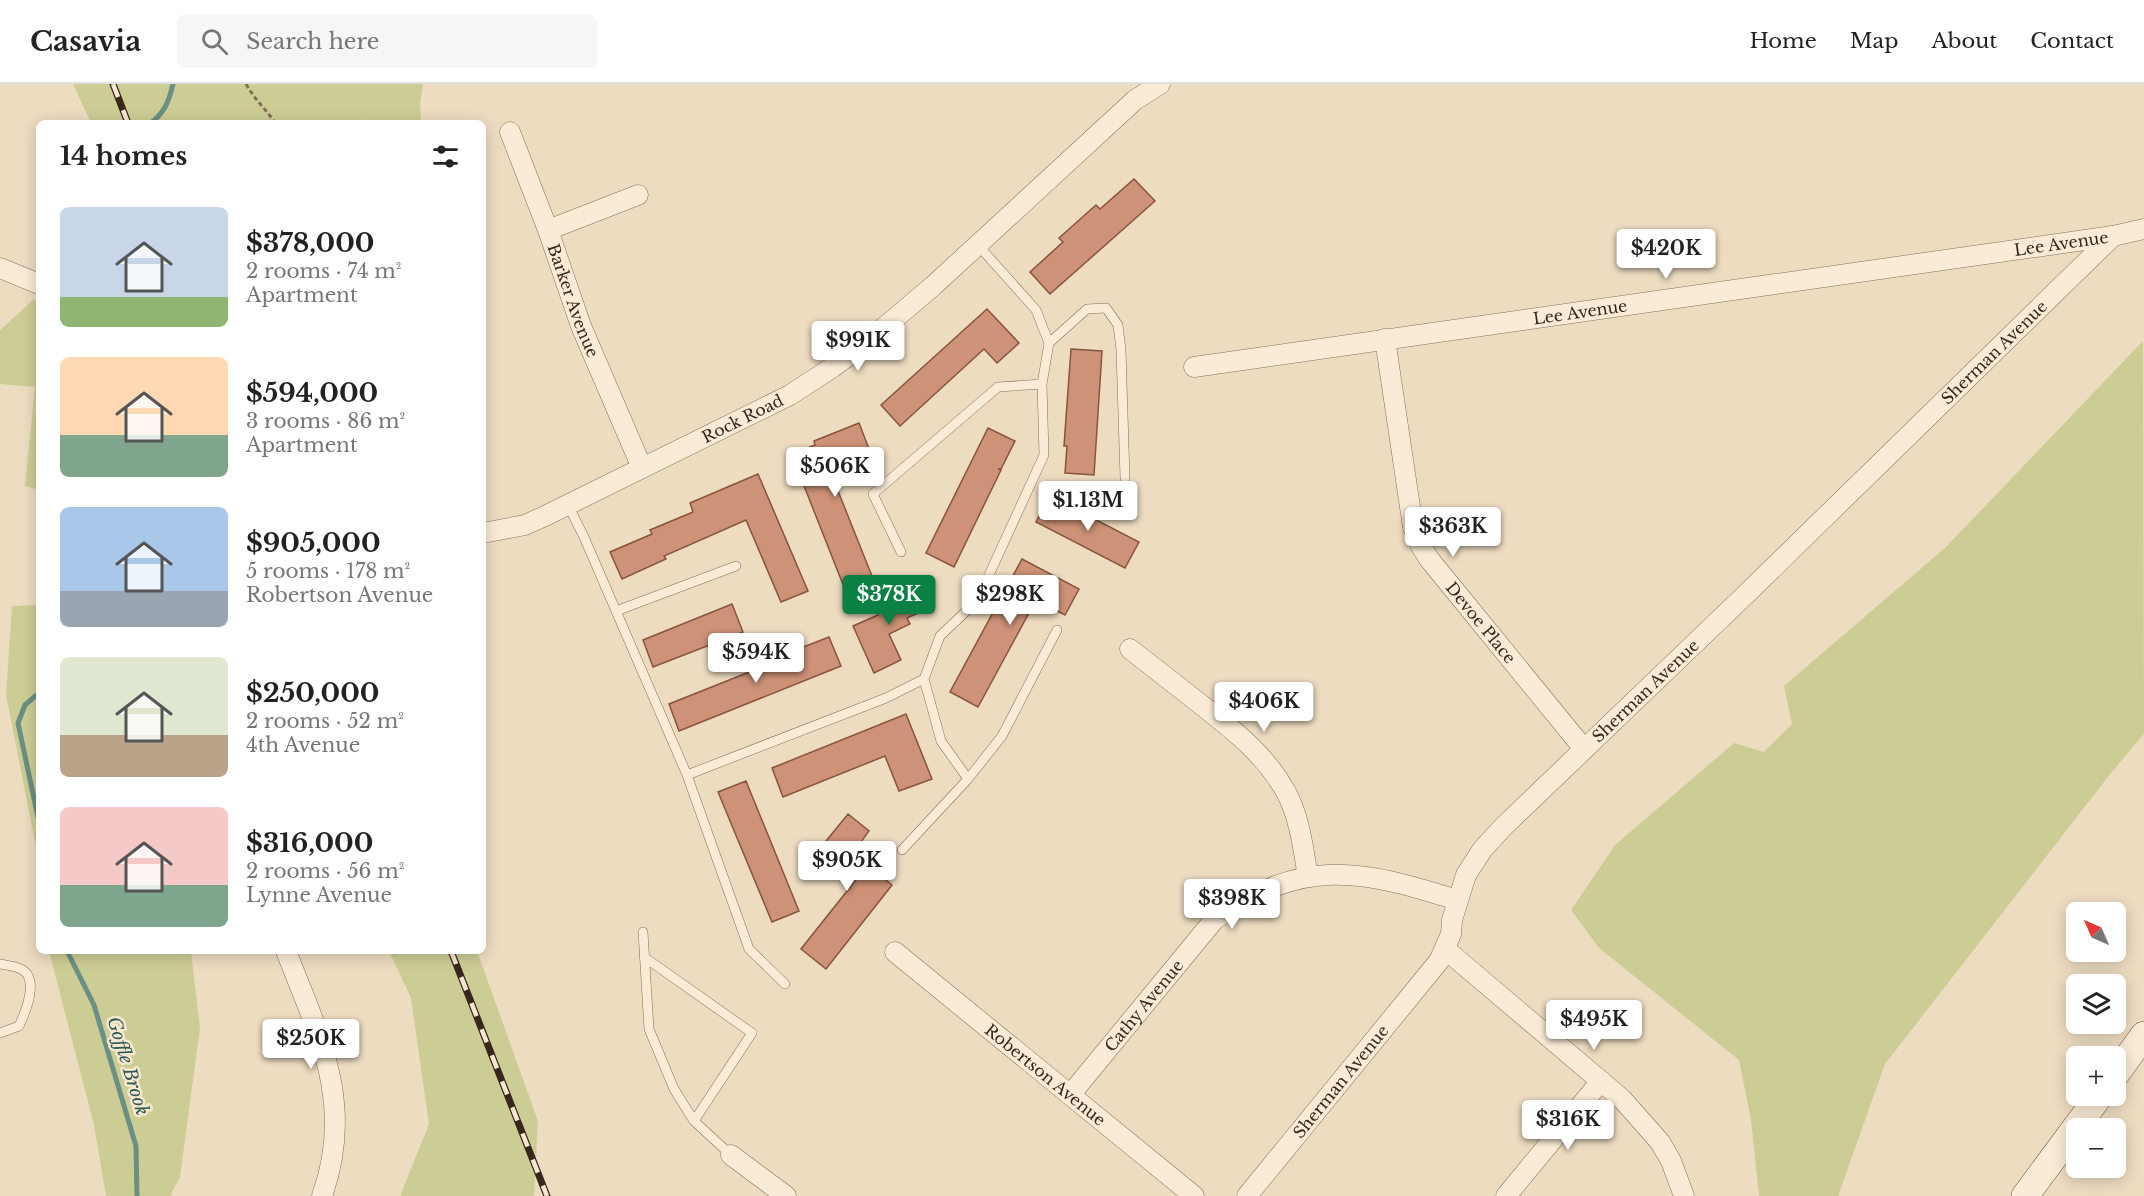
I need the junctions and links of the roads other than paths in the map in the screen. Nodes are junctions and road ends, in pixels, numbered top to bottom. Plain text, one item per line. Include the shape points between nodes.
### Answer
1 (1160, 84) edge
2 (510, 132) dead end
3 (638, 195) dead end
4 (2144, 229) edge
5 (548, 230) junction
6 (2113, 236) junction
7 (977, 244) junction
8 (0, 268) edge
9 (36, 283) edge
10 (1385, 339) junction
11 (1049, 343) junction
12 (1194, 367) dead end
13 (1042, 384) junction
14 (642, 468) junction
15 (1125, 478) dead end
16 (568, 505) junction
17 (486, 532) edge
18 (901, 552) dead end
19 (736, 566) dead end
20 (616, 611) junction
21 (1057, 630) dead end
22 (1130, 649) dead end
23 (924, 679) junction
24 (1584, 749) junction
25 (687, 775) junction
26 (968, 778) junction
27 (902, 850) dead end
28 (1308, 877) junction
29 (1457, 900) junction
30 (643, 932) dead end
31 (1445, 949) junction
32 (895, 952) dead end
33 (287, 954) edge
34 (644, 957) junction
35 (0, 964) edge
36 (786, 984) dead end
37 (0, 1033) edge
38 (2144, 1035) edge
39 (2126, 1059) edge
40 (1601, 1081) junction
41 (1070, 1095) junction
42 (2092, 1106) edge
43 (694, 1120) junction
44 (731, 1155) joint
45 (2032, 1194) edge
46 (322, 1196) edge
47 (786, 1196) edge
48 (1194, 1196) edge
49 (1247, 1196) edge
50 (1506, 1196) edge
51 (1684, 1196) edge

1 - 7 street, Rock Road via 1135,100
2 - 5 street, Barker Avenue
3 - 5 street
4 - 6 street, Lee Avenue
5 - 14 street, Barker Avenue via 581,326
6 - 10 street, Lee Avenue
6 - 24 street, Sherman Avenue
7 - 11 lane via 1036,310
7 - 14 street, Rock Road via 867,342 833,367 790,395
8 - 9 street
10 - 12 street, Lee Avenue
10 - 24 street, Devoe Place via 1416,536 1429,558
11 - 13 lane
11 - 15 lane via 1087,309 1106,308 1118,325
13 - 18 lane via 998,387 873,494
13 - 23 lane via 1044,455 977,601 940,636
14 - 16 street, Rock Road
16 - 17 street, Rock Road via 525,525
16 - 20 lane
19 - 20 lane
20 - 25 lane
21 - 26 lane via 1002,736
22 - 28 street via 1265,761 1293,809
23 - 25 lane via 886,698
23 - 26 lane via 941,741
24 - 29 street, Sherman Avenue via 1482,850 1466,875
25 - 36 lane via 749,949
26 - 27 lane
28 - 29 street, Cathy Avenue via 1358,874
28 - 41 street, Cathy Avenue via 1265,890 1214,920
29 - 31 street, Sherman Avenue
30 - 34 lane
31 - 40 street
31 - 49 street, Sherman Avenue
32 - 41 street, Robertson Avenue
33 - 46 street via 320,1037 334,1088 336,1137
34 - 43 lane via 649,1029 674,1089
34 - 43 lane via 752,1033
35 - 37 lane via 27,974 30,986 26,1012 19,1026
38 - 39 street
40 - 50 street
40 - 51 street via 1651,1129 1671,1161
41 - 48 street, Robertson Avenue
42 - 45 street
43 - 44 lane
44 - 47 street

